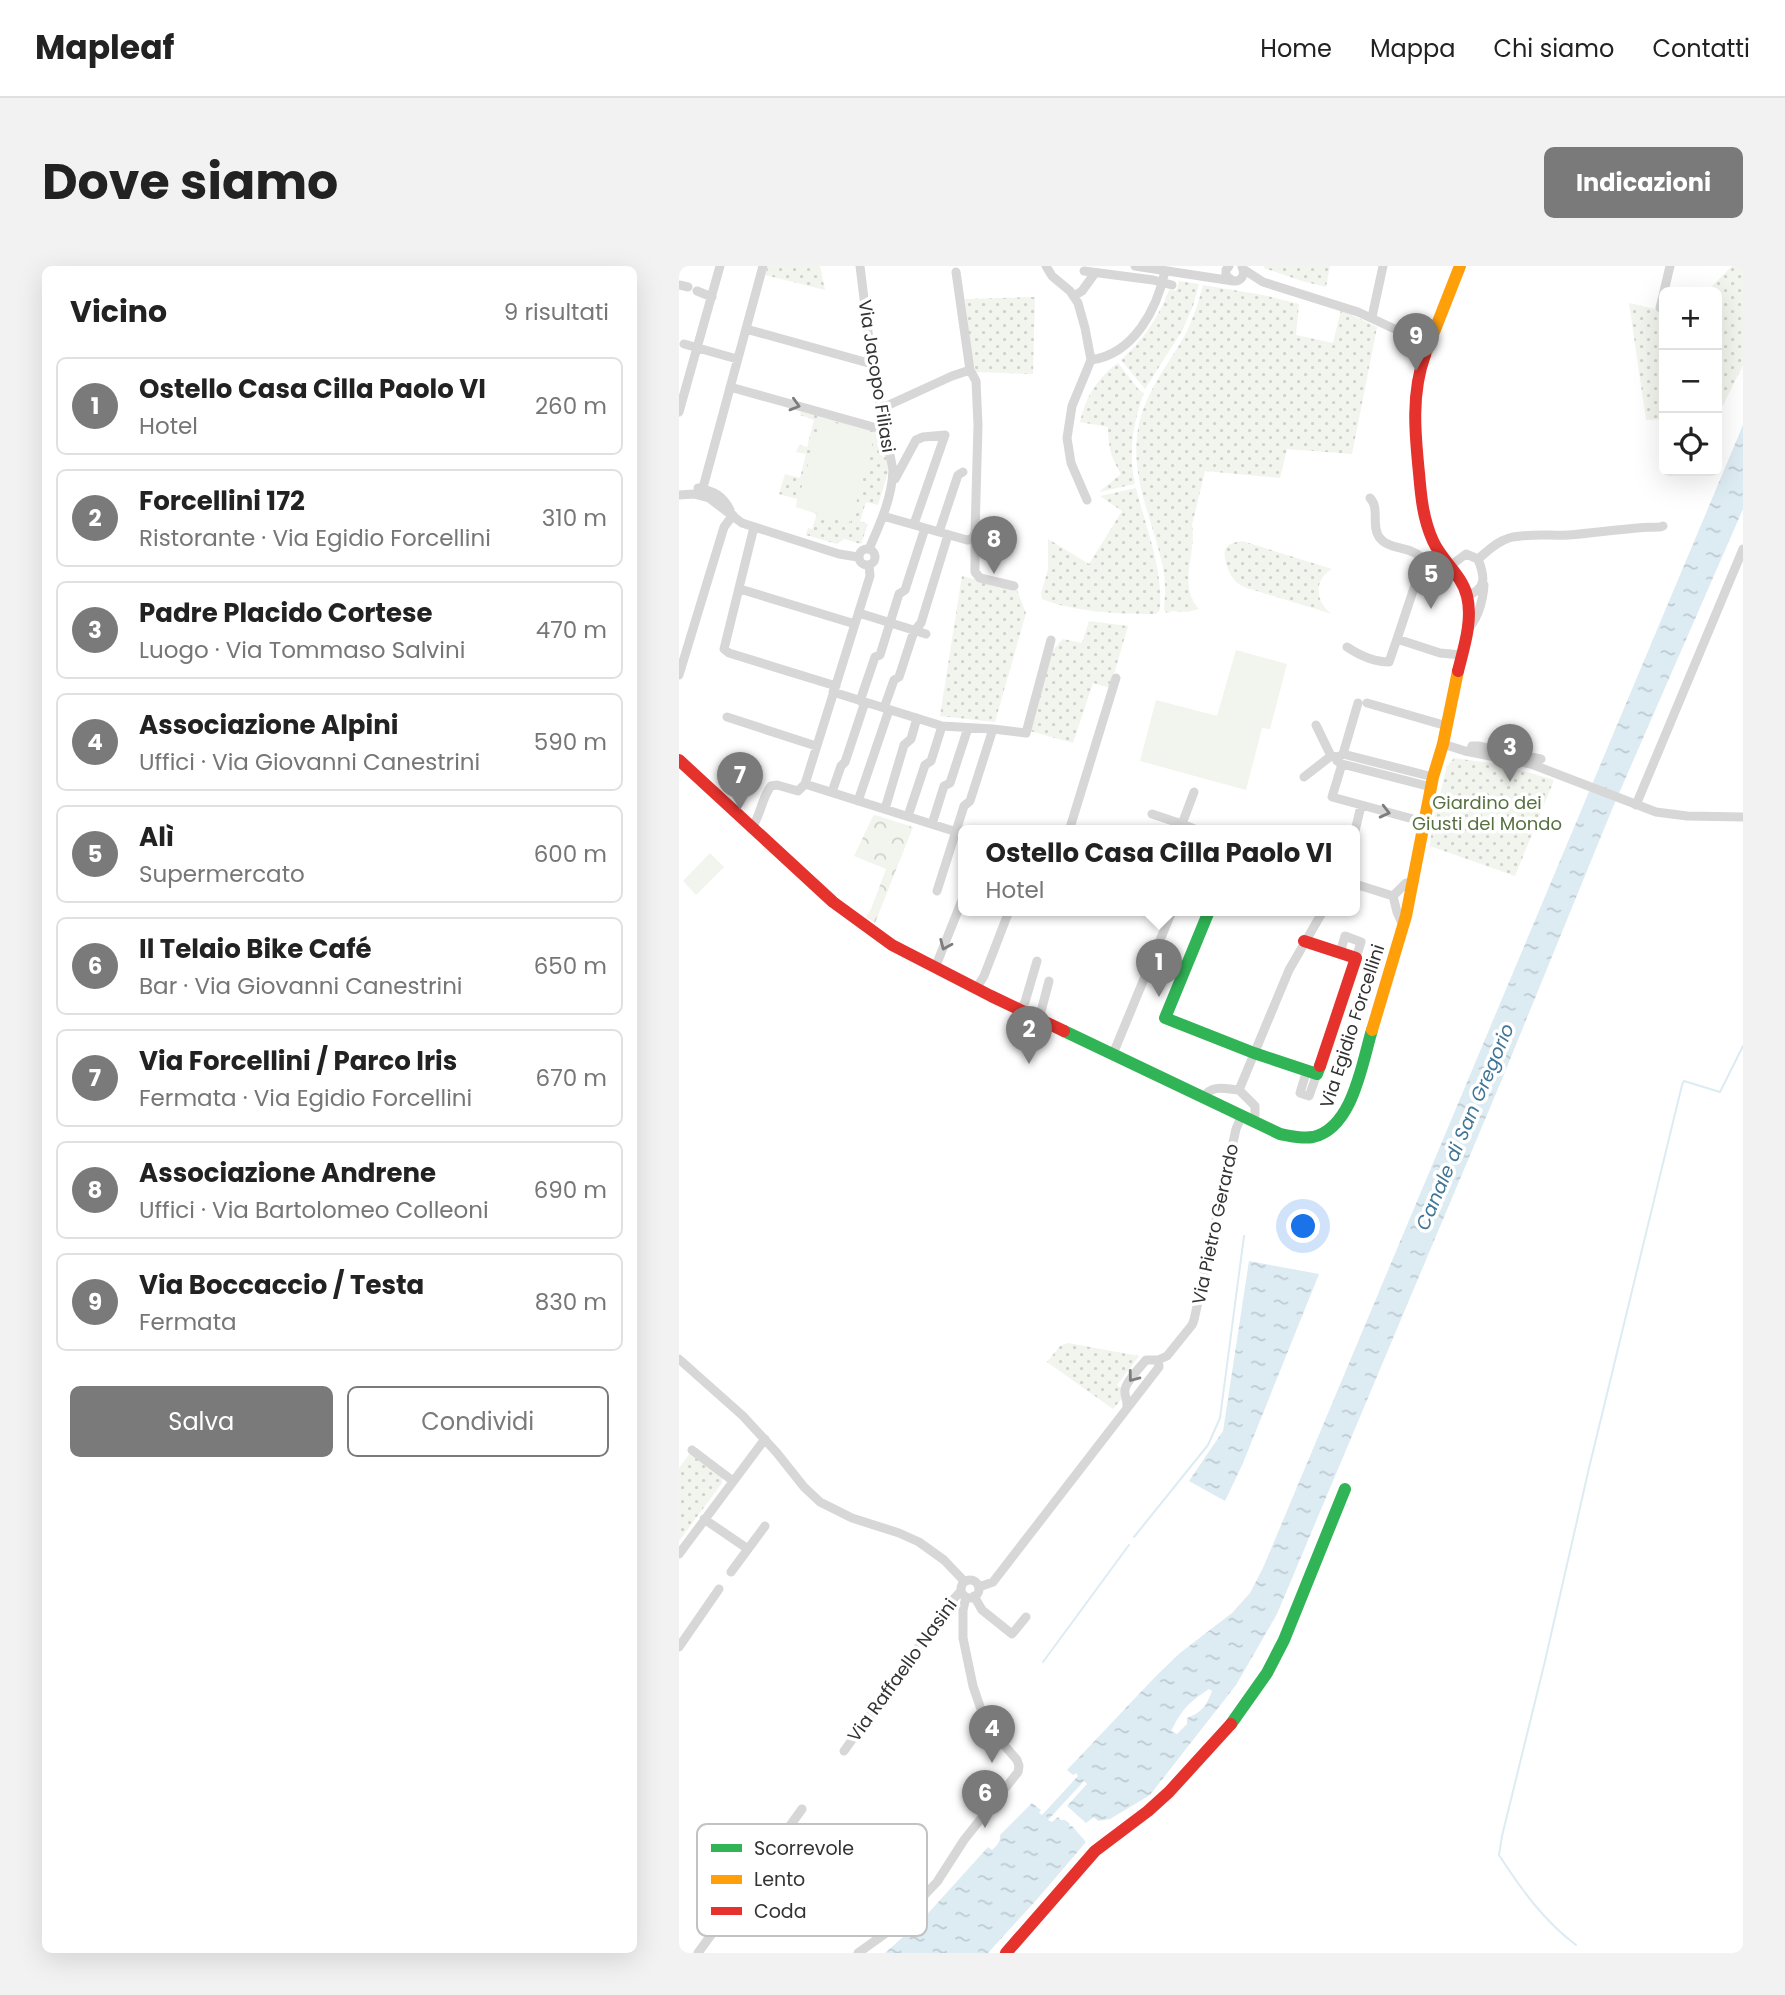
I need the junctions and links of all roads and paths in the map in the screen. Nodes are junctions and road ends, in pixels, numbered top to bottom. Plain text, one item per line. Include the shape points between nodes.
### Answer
1 (720, 266) edge
2 (763, 266) edge
3 (860, 266) edge
4 (1046, 266) edge
5 (1135, 266) edge
6 (1383, 266) edge
7 (1459, 266) edge
8 (1670, 266) edge
9 (1228, 267) edge
10 (1242, 267) edge
11 (1084, 271) dead end
12 (1165, 271) junction
13 (956, 272) dead end
14 (1095, 273) junction
15 (1216, 278) junction
16 (1235, 281) junction
17 (1260, 281) junction
18 (1167, 284) junction
19 (1665, 287) edge
20 (688, 288) edge
21 (1074, 296) junction
22 (712, 297) junction
23 (1372, 317) junction
24 (745, 329) junction
25 (684, 344) dead end
26 (1427, 344) junction
27 (697, 347) junction
28 (737, 359) junction
29 (1091, 360) junction
30 (872, 364) junction
31 (970, 370) junction
32 (730, 387) junction
33 (680, 400) edge
34 (880, 409) junction
35 (679, 412) edge
36 (884, 430) junction
37 (963, 472) dead end
38 (892, 485) junction
39 (679, 489) edge
40 (701, 492) junction
41 (679, 495) edge
42 (1370, 498) dead end
43 (1087, 500) dead end
44 (733, 515) junction
45 (883, 516) junction
46 (914, 524) junction
47 (1663, 526) dead end
48 (754, 527) junction
49 (925, 528) junction
50 (944, 533) junction
51 (972, 539) junction
52 (869, 549) junction
53 (1743, 549) edge
54 (858, 557) junction
55 (1741, 558) edge
56 (1478, 559) junction
57 (869, 565) junction
58 (1450, 566) junction
59 (1483, 578) junction
60 (1014, 586) dead end
61 (740, 589) junction
62 (1467, 596) junction
63 (859, 613) junction
64 (890, 623) junction
65 (855, 624) junction
66 (914, 631) junction
67 (1466, 631) junction
68 (926, 634) dead end
69 (1397, 639) junction
70 (1051, 640) dead end
71 (1347, 648) dead end
72 (1461, 655) junction
73 (679, 676) edge
74 (1116, 678) dead end
75 (834, 689) junction
76 (863, 702) junction
77 (887, 709) junction
78 (727, 717) dead end
79 (918, 718) junction
80 (1316, 725) dead end
81 (942, 726) junction
82 (1447, 726) junction
83 (968, 728) junction
84 (993, 729) junction
85 (1443, 744) junction
86 (816, 746) junction
87 (1470, 752) junction
88 (1338, 758) junction
89 (1541, 759) dead end
90 (679, 760) edge
91 (1304, 777) dead end
92 (1432, 782) junction
93 (805, 784) junction
94 (832, 792) junction
95 (1194, 792) dead end
96 (858, 801) junction
97 (1634, 804) junction
98 (1361, 807) junction
99 (885, 809) junction
100 (1152, 814) dead end
101 (908, 817) junction
102 (1743, 817) edge
103 (1424, 822) junction
104 (932, 824) junction
105 (1182, 824) joint
106 (960, 825) edge
107 (1071, 825) edge
108 (1356, 825) edge
109 (751, 829) junction
110 (958, 833) edge
111 (958, 836) edge
112 (1414, 881) junction
113 (1360, 886) edge
114 (937, 891) dead end
115 (1392, 896) junction
116 (958, 912) edge
117 (1007, 916) edge
118 (1170, 916) edge
119 (1207, 916) edge
120 (1320, 916) edge
121 (1403, 925) junction
122 (1304, 941) junction
123 (1037, 961) dead end
124 (935, 968) junction
125 (1049, 981) dead end
126 (976, 989) junction
127 (1020, 1010) junction
128 (1039, 1019) junction
129 (1254, 1053) junction
130 (1113, 1054) junction
131 (1238, 1090) junction
132 (1204, 1097) junction
133 (1247, 1118) junction
134 (1165, 1356) junction
135 (679, 1359) edge
136 (1130, 1402) junction
137 (765, 1440) junction
138 (692, 1450) dead end
139 (733, 1481) junction
140 (1346, 1489) dead end
141 (704, 1519) junction
142 (765, 1526) dead end
143 (748, 1549) junction
144 (679, 1554) edge
145 (731, 1572) dead end
146 (719, 1588) dead end
147 (969, 1591) junction
148 (1026, 1617) dead end
149 (682, 1636) edge
150 (679, 1647) edge
151 (844, 1751) dead end
152 (802, 1809) dead end
153 (791, 1824) edge
154 (927, 1892) edge
155 (710, 1936) edge
156 (882, 1936) edge
157 (698, 1953) edge
158 (858, 1953) edge
159 (1006, 1953) edge

1 - 22 street
2 - 24 street
3 - 30 street, Via Jacopo Filiasi
4 - 21 street
5 - 12 street
6 - 23 street
7 - 26 street
8 - 19 street
9 - 15 street
9 - 16 street via 1226,276
10 - 16 street via 1244,275
10 - 17 street
11 - 14 street
12 - 15 street
12 - 18 street
13 - 31 street
14 - 18 street
14 - 21 street
15 - 16 street
16 - 17 street
17 - 23 street
18 - 29 street via 1133,337 1111,355
20 - 22 street
21 - 29 street
22 - 27 street
23 - 26 street
24 - 28 street
24 - 30 street
25 - 27 street
26 - 58 street via 1417,387 1418,470 1426,526
27 - 28 street
27 - 33 street
28 - 32 street
29 - 43 street via 1072,406 1067,438 1071,463
30 - 34 street, Via Jacopo Filiasi
31 - 34 street
31 - 51 street via 976,381 978,425
32 -> 36 street
32 - 40 street
33 - 35 street
34 - 36 street, Via Jacopo Filiasi
36 - 38 street, Via Jacopo Filiasi
37 - 50 street via 958,475
38 - 45 street, Via Jacopo Filiasi
38 - 46 street, Via Jacopo Filiasi via 916,440 945,435
39 - 40 street
40 - 41 street
40 - 44 street
42 - 69 street via 1379,538 1421,557
44 - 48 street
44 - 73 street via 724,527
45 - 46 street
45 - 52 street, Via Jacopo Filiasi
46 - 49 street
47 - 56 street via 1510,538 1496,543
48 - 54 street
48 - 61 street
49 - 50 street
49 - 64 street
50 - 51 street
50 - 66 street via 921,623
51 - 60 street via 977,576
52 - 54 street
52 - 57 street, Via Jacopo Filiasi via 875,558
53 - 55 street
54 - 57 street
55 - 97 street
56 - 58 street via 1466,554
56 - 59 street
57 - 63 street, Via Jacopo Filiasi
58 - 62 street
59 - 62 street via 1477,592
59 - 67 street via 1476,618
61 - 65 street
61 - 75 street via 726,652
62 - 67 street, Via Egidio Forcellini
63 - 64 street
63 - 65 street, Via Jacopo Filiasi
64 - 66 street
64 - 76 street
65 - 75 street, Via Jacopo Filiasi
66 - 68 street
66 - 77 street
67 - 72 street, Via Egidio Forcellini
69 - 71 street via 1389,662
69 - 72 street
70 - 84 street via 1027,733
72 - 82 street, Via Egidio Forcellini
74 - 107 street
75 - 76 street
75 - 86 street, Via Jacopo Filiasi
76 - 77 street
76 - 94 street
77 - 79 street
77 - 96 street
78 - 86 street
79 - 81 street
79 - 99 street via 911,739 904,744
80 - 88 street
81 - 83 street
81 - 101 street
82 - 85 street, Via Egidio Forcellini
82 - 88 street via 1363,703
83 - 84 street
83 - 104 street
84 - 106 street
85 - 87 street
85 - 92 street, Via Egidio Forcellini
86 - 93 street, Via Jacopo Filiasi
87 - 89 street via 1472,746 1478,746
87 - 97 street via 1531,764
88 - 91 street
88 - 92 street
88 - 98 street via 1332,797
90 - 109 street, Via Egidio Forcellini
92 - 103 street, Via Egidio Forcellini
93 - 94 street
93 - 109 street via 798,791 771,786
94 - 96 street
95 - 105 street
96 - 99 street
97 - 102 street via 1673,815
98 -> 103 street
98 - 108 street
99 - 101 street
100 - 105 street
101 - 104 street
103 - 112 street, Via Egidio Forcellini
104 - 110 street
109 - 124 street, Via Egidio Forcellini via 867,928
111 - 114 street
112 - 115 street
112 - 121 street, Via Egidio Forcellini
113 - 115 street
115 - 121 street
116 -> 124 street
117 - 126 street
118 - 130 street
119 - 129 street via 1165,1018
120 - 122 street
121 - 133 street, Via Egidio Forcellini via 1352,1097 1341,1120 1323,1134 1307,1138 1280,1134
122 - 129 street
122 - 129 street via 1356,958 1312,1072
123 - 127 street
124 - 126 street, Via Egidio Forcellini
125 - 128 street
126 - 127 street, Via Egidio Forcellini
127 - 128 street, Via Egidio Forcellini
128 - 130 street, Via Egidio Forcellini
129 - 131 street
130 - 132 street, Via Egidio Forcellini
131 - 132 street via 1214,1088
131 - 133 street via 1256,1109
132 - 133 street, Via Egidio Forcellini
133 - 134 street, Via Pietro Gerardo via 1236,1129 1194,1320
134 - 136 street, Via Pietro Gerardo
134 -> 136 street, Via Pietro Gerardo via 1146,1360 1132,1378 1125,1388
135 - 137 street
136 - 147 street, Via Pietro Gerardo via 993,1583
137 - 139 street
137 - 147 street via 820,1502 919,1542 944,1560
138 - 139 street
139 - 141 street
140 - 159 street via 1283,1640 1238,1716 1169,1792 1095,1851
141 - 143 street
141 - 144 street
142 - 143 street
143 - 145 street
146 - 149 street
147 - 148 street via 982,1610 1012,1634
147 - 151 street, Via Raffaello Nasini via 950,1603
147 - 154 street via 963,1610 963,1638 973,1686 986,1724 1019,1767
149 - 150 street
152 - 153 street
155 - 157 street
156 - 158 street

